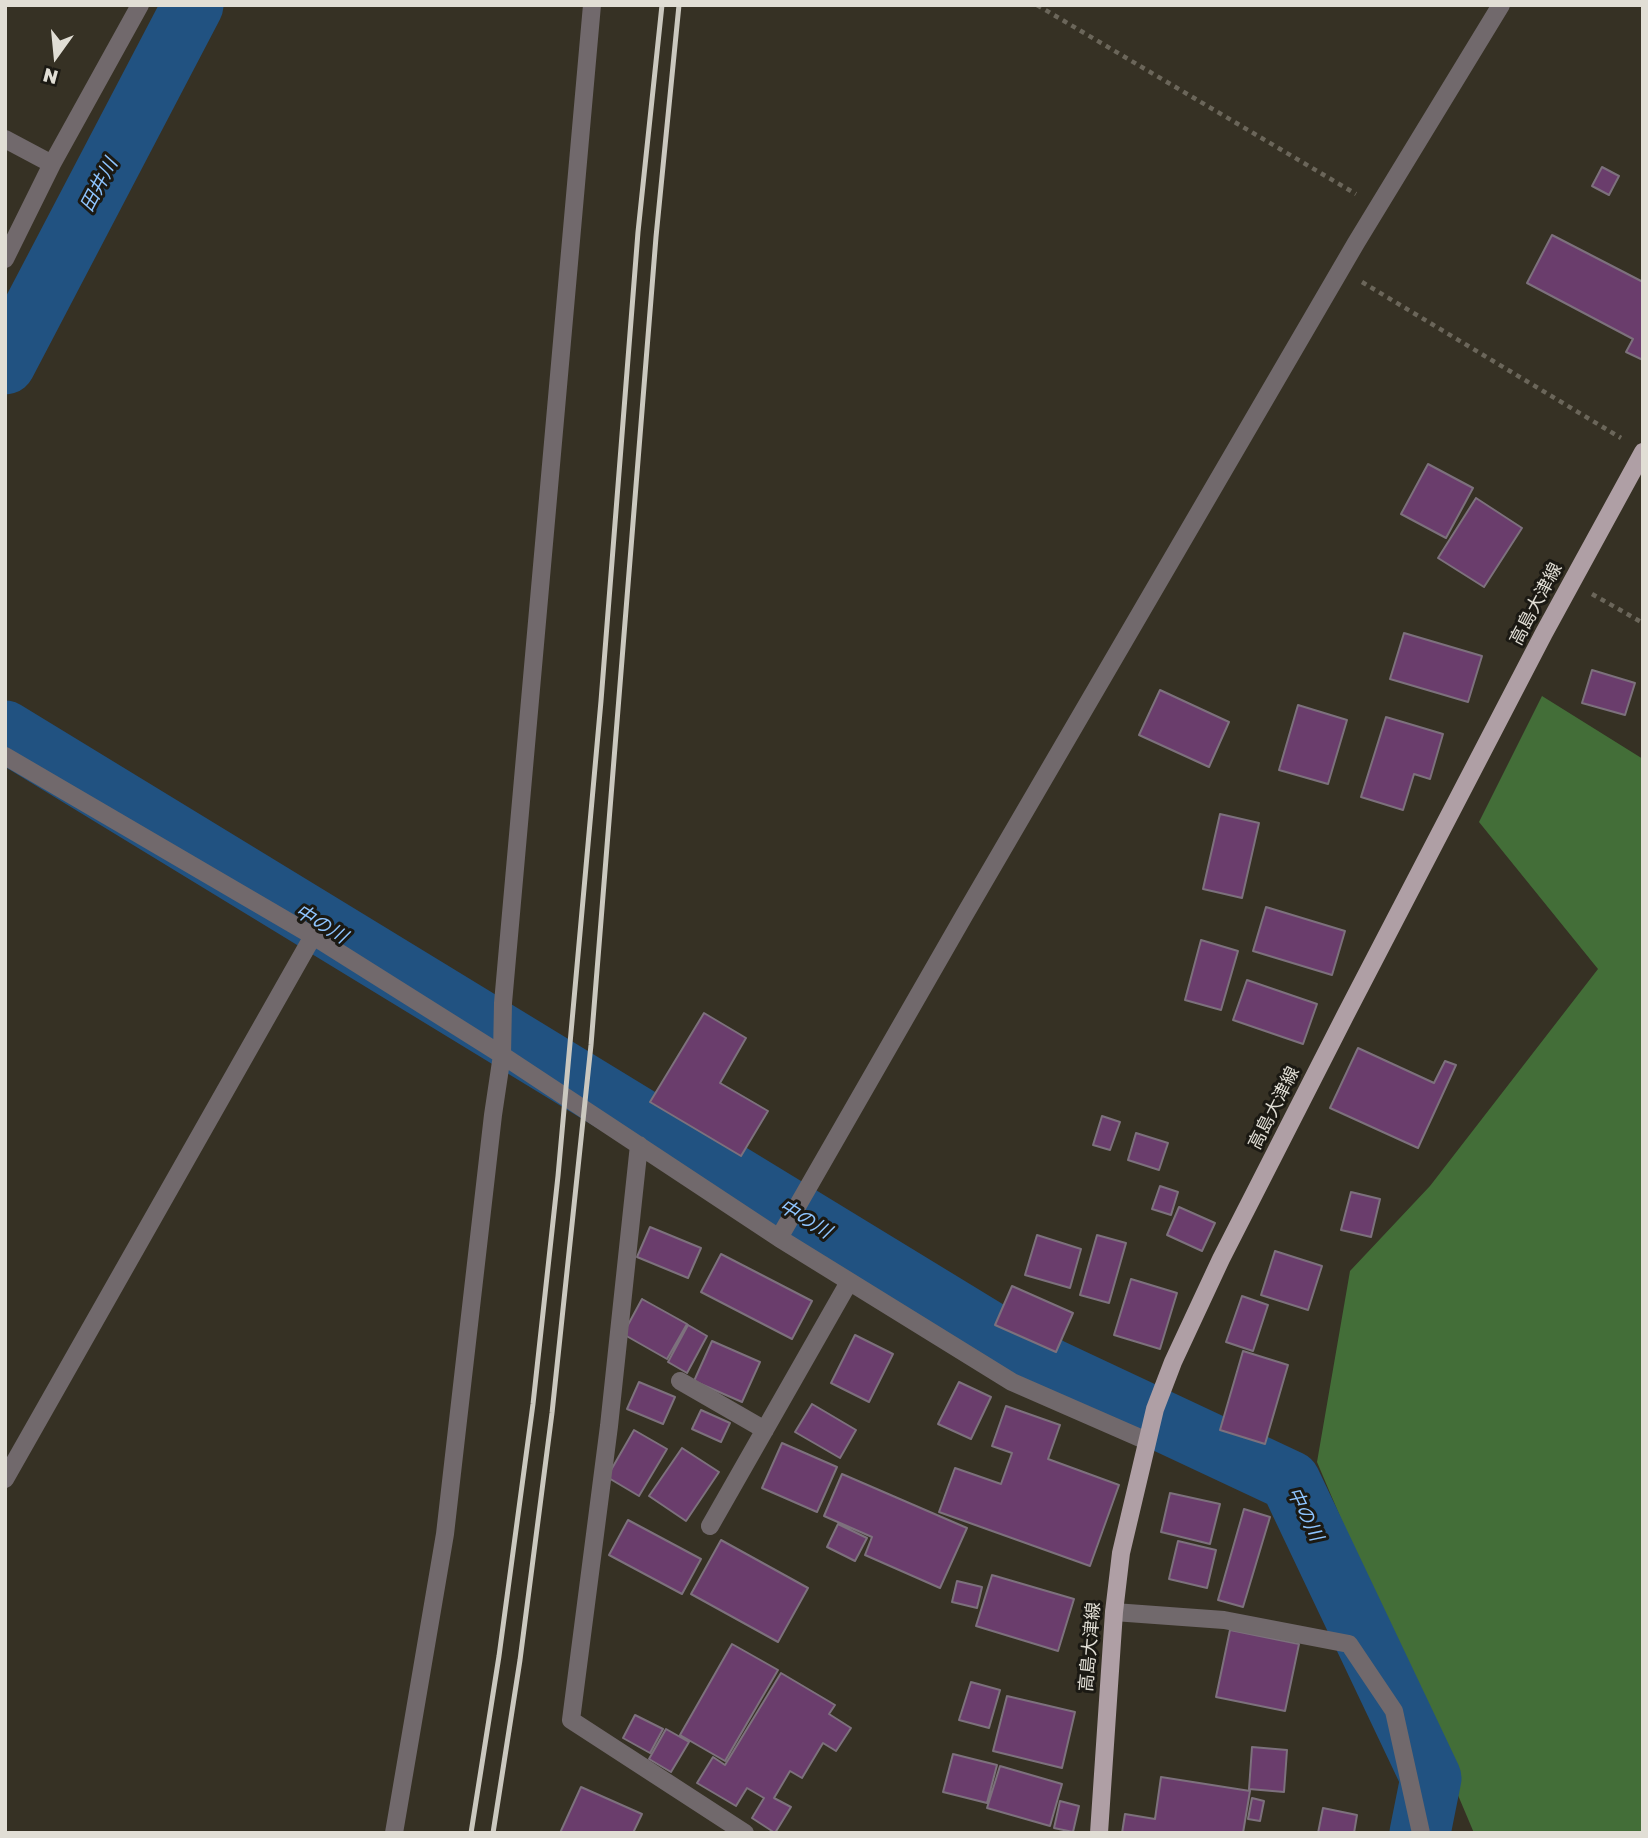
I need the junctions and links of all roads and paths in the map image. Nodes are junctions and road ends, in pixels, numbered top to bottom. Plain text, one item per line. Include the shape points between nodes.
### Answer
1 (140, 5) edge
2 (592, 5) edge
3 (1037, 5) edge
4 (1501, 5) edge
5 (5, 139) edge
6 (52, 164) junction
7 (1378, 206) junction
8 (5, 259) edge
9 (1341, 269) junction
10 (1637, 448) edge
11 (1572, 583) junction
12 (1643, 623) edge
13 (5, 756) edge
14 (313, 936) junction
15 (502, 1055) junction
16 (639, 1145) junction
17 (779, 1238) junction
18 (849, 1282) junction
19 (680, 1381) dead end
20 (765, 1430) junction
21 (1147, 1436) junction
22 (13, 1448) edge
23 (5, 1479) edge
24 (710, 1526) dead end
25 (1114, 1612) junction
26 (394, 1833) edge
27 (745, 1833) edge
28 (1099, 1833) edge
29 (1421, 1833) edge

1 - 6 street
2 - 15 street
3 - 7 path
4 - 7 street
5 - 6 street
6 - 8 street
7 - 9 street
9 - 10 path
9 - 17 street
10 - 11 main road, 高島大津線
11 - 12 path
11 - 21 main road, 高島大津線 via 1221,1259 1173,1362
13 - 14 street
14 - 15 street
14 - 22 street
15 - 16 street
15 - 26 street via 445,1534
16 - 17 street
16 - 27 street via 571,1720
17 - 18 street
18 - 20 street
18 - 21 street via 1012,1382
19 - 20 street
20 - 24 street
21 - 25 main road, 高島大津線 via 1121,1553
22 - 23 street
25 - 28 main road, 高島大津線
25 - 29 street via 1224,1620 1349,1644 1394,1711

